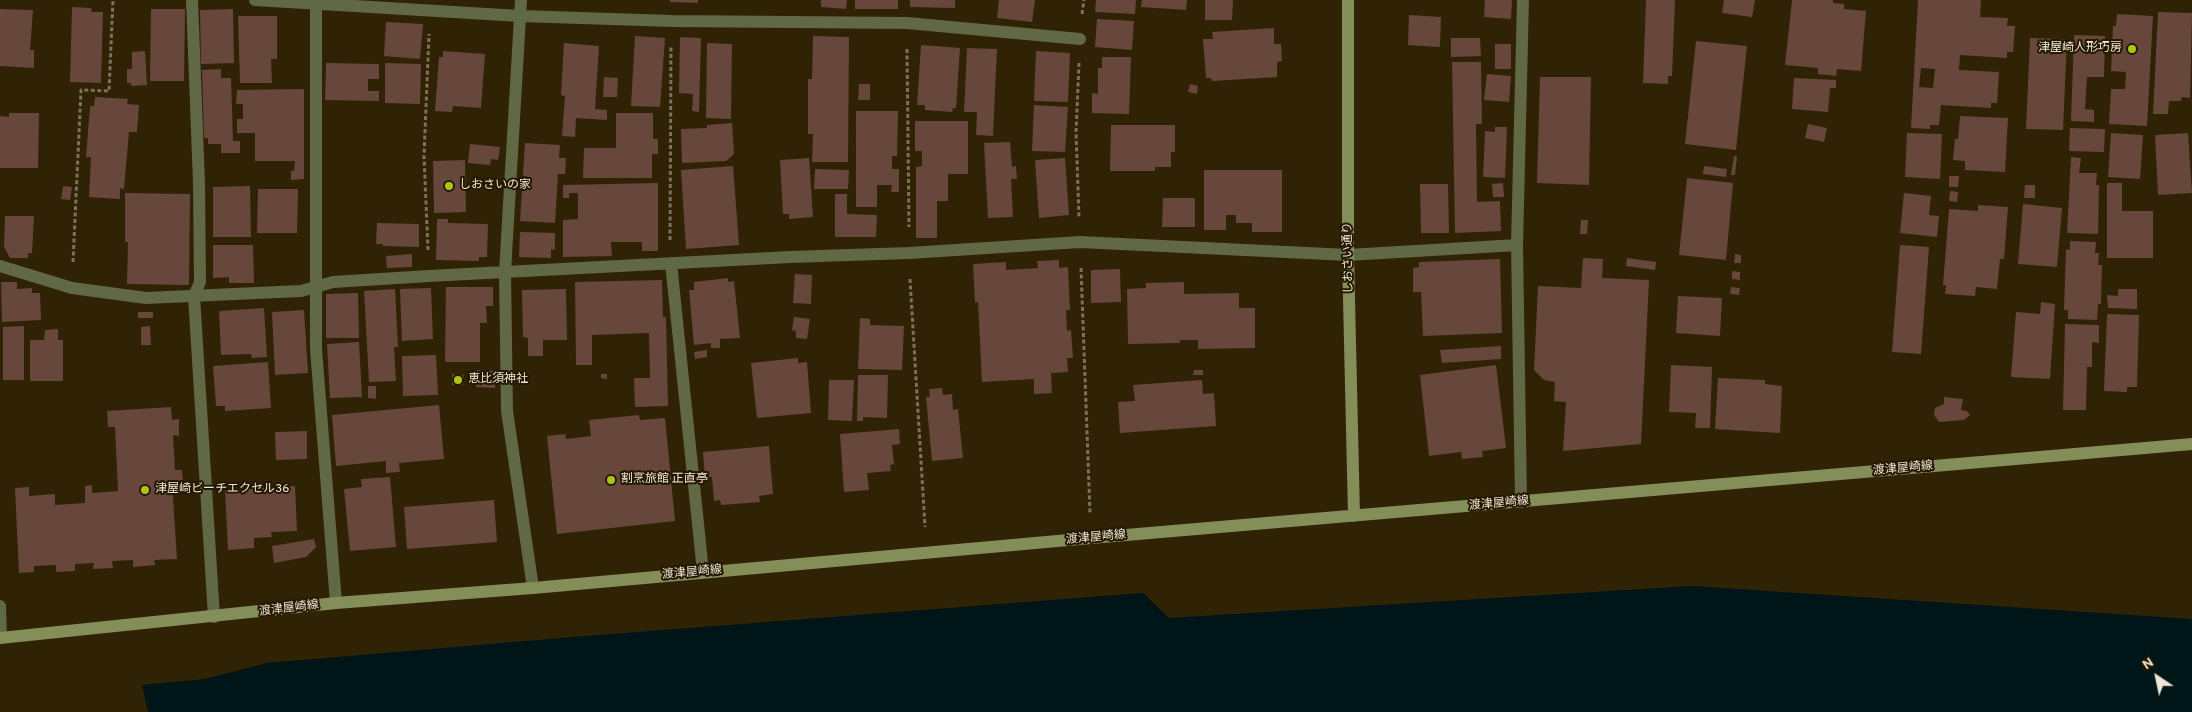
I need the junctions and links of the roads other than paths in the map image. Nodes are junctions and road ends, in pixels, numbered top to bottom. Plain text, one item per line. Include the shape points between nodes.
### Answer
1 (192, 0) edge
2 (255, 0) edge
3 (521, 0) edge
4 (1348, 0) edge
5 (1523, 0) edge
6 (316, 2) edge
7 (520, 16) junction
8 (1080, 39) dead end
9 (1517, 245) junction
10 (1348, 255) junction
11 (671, 263) junction
12 (0, 266) edge
13 (505, 272) junction
14 (315, 287) junction
15 (194, 296) junction
16 (2192, 444) edge
17 (1522, 502) junction
18 (1354, 516) junction
19 (703, 572) junction
20 (533, 588) junction
21 (336, 603) junction
22 (0, 606) edge
23 (214, 617) junction
24 (1, 638) edge

1 - 15 street via 200,272
2 - 6 street
3 - 7 street
4 - 10 main road, しおさい通り
5 - 9 street
6 - 7 street
6 - 14 street
7 - 8 street via 907,23
7 - 13 street
9 - 10 street
9 - 17 street
10 - 11 street via 1080,242
10 - 18 main road, しおさい通り
11 - 13 street
11 - 19 street
12 - 15 street via 72,288 146,298
13 - 14 street via 333,282
13 - 20 street via 506,411
14 - 15 street via 302,291
14 - 21 street via 316,349
15 - 23 street
16 - 17 main road, 渡津屋崎線
17 - 18 main road, 渡津屋崎線
18 - 19 main road, 渡津屋崎線
19 - 20 main road, 渡津屋崎線
20 - 21 main road, 渡津屋崎線
21 - 23 main road, 渡津屋崎線
22 - 24 street
23 - 24 main road, 渡津屋崎線

